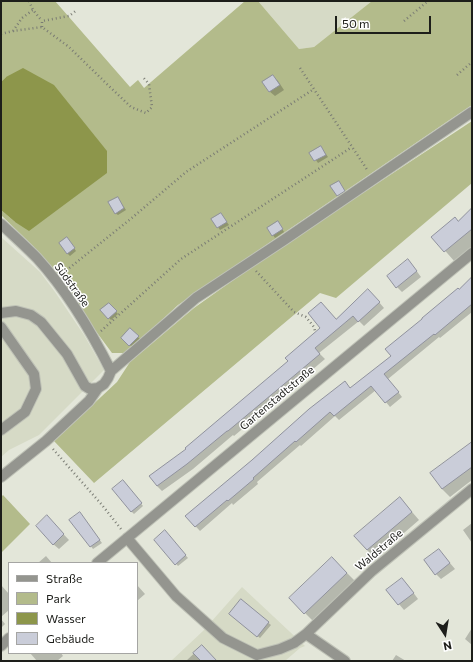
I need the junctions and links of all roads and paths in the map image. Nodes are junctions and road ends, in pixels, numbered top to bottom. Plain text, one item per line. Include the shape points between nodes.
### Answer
1 (29, 1) edge
2 (428, 1) edge
3 (33, 10) junction
4 (77, 10) dead end
5 (42, 21) junction
6 (404, 21) dead end
7 (42, 27) junction
8 (13, 30) junction
9 (1, 34) edge
10 (472, 62) edge
11 (300, 68) dead end
12 (457, 75) dead end
13 (142, 76) dead end
14 (314, 88) junction
15 (472, 112) edge
16 (352, 147) junction
17 (374, 180) junction
18 (1, 224) edge
19 (472, 253) edge
20 (249, 263) junction
21 (54, 280) junction
22 (1, 313) edge
23 (1, 327) edge
24 (315, 331) dead end
25 (94, 338) junction
26 (111, 371) junction
27 (98, 388) junction
28 (1, 430) edge
29 (46, 441) junction
30 (1, 477) edge
31 (472, 490) edge
32 (127, 538) junction
33 (98, 562) edge
34 (306, 634) junction
35 (345, 661) edge

1 - 3 path
2 - 6 path
3 - 5 path
3 - 8 path via 22,18
4 - 5 path via 69,16
5 - 7 path
7 - 8 path
7 - 13 path via 69,47 131,107 146,113 152,108 149,84
8 - 9 path
10 - 12 path
11 - 14 path
14 - 16 path
14 - 21 path via 186,172
15 - 17 street
16 - 17 path
16 - 25 path via 181,259
17 - 20 street
18 - 21 street, Südstraße via 28,249
19 - 32 street, Gartenstadtstraße
20 - 24 path via 294,312 306,317
20 - 26 street via 196,298
21 - 25 street, Südstraße
22 - 27 street via 16,311 31,315 41,322 67,354 85,386 90,389
23 - 28 street via 34,374 36,389 25,412
25 - 26 street, Südstraße
26 - 27 street via 104,384
27 - 29 street via 89,401
29 - 30 street
29 - 32 path
31 - 34 street, Waldstraße via 372,571
32 - 33 street, Gartenstadtstraße
32 - 34 street, Waldstraße via 176,596 223,638 257,655 280,649
34 - 35 street

